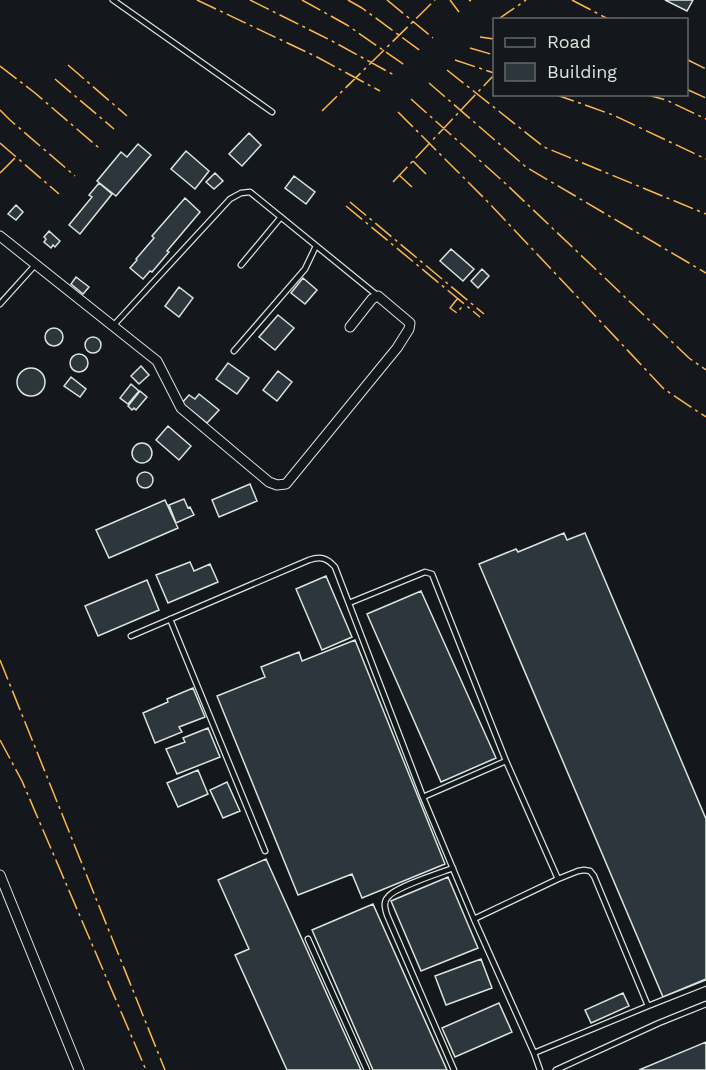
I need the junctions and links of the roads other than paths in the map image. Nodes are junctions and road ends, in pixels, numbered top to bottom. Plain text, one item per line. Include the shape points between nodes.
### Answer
1 (113, 0) edge
2 (272, 112) dead end
3 (281, 217) junction
4 (0, 236) edge
5 (316, 246) junction
6 (36, 264) junction
7 (241, 265) dead end
8 (378, 296) junction
9 (0, 304) edge
10 (112, 326) junction
11 (350, 327) dead end
12 (234, 351) dead end
13 (350, 603) junction
14 (170, 619) junction
15 (131, 636) dead end
16 (506, 761) junction
17 (423, 797) junction
18 (264, 851) dead end
19 (453, 868) junction
20 (0, 875) edge
21 (558, 879) junction
22 (474, 919) junction
23 (308, 939) dead end
24 (706, 983) edge
25 (706, 1004) edge
26 (648, 1005) junction
27 (534, 1053) junction
28 (79, 1070) edge
29 (367, 1070) edge
30 (454, 1070) edge
31 (540, 1070) edge
32 (556, 1070) edge

1 - 2 lane
3 - 5 lane
3 - 7 lane
3 - 10 lane via 250,192 240,192
4 - 6 street
5 - 8 lane
5 - 12 lane via 305,269
6 - 9 lane
6 - 10 street
8 - 10 street via 410,323 409,329 398,348 286,484 269,482 181,408 157,361
8 - 11 street
13 - 14 lane via 336,567 319,557
13 - 16 lane via 425,572 432,573
13 - 17 lane
14 - 15 lane
14 - 18 lane
16 - 17 lane
16 - 21 lane
17 - 19 lane
19 - 22 lane
19 - 30 lane via 398,890 384,904
20 - 28 street
21 - 22 lane
21 - 26 lane via 584,870 594,876
22 - 27 lane
23 - 29 lane
24 - 26 lane
25 - 32 lane
26 - 27 lane
27 - 31 lane

